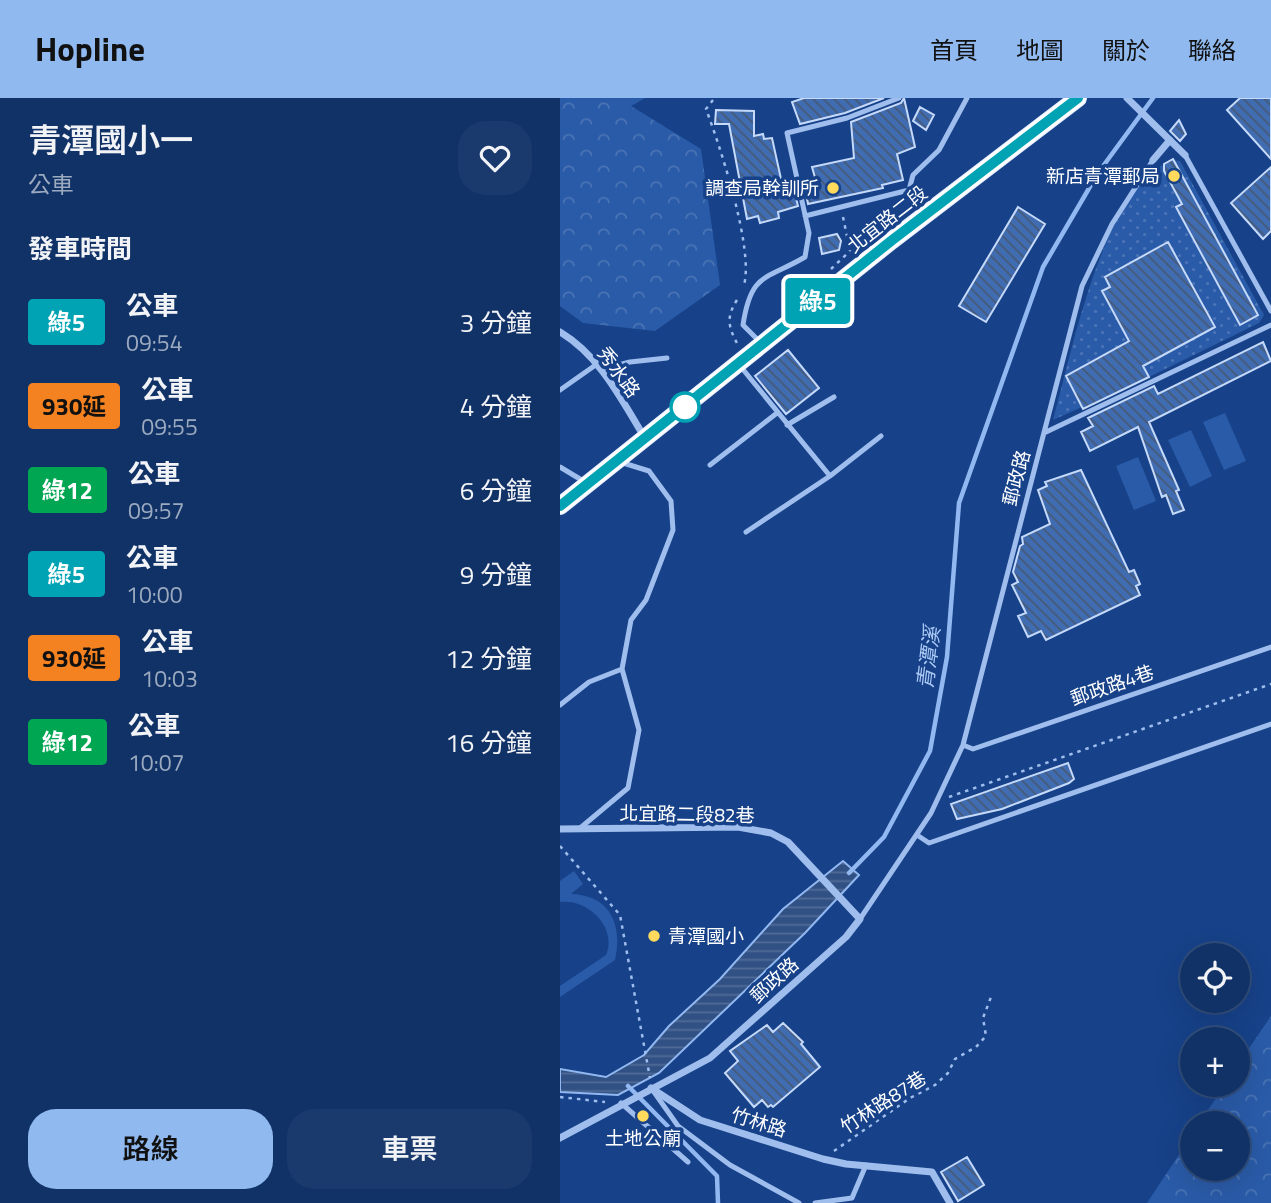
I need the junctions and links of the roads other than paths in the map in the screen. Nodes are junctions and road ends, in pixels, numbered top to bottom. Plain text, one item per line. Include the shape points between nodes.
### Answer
1 (899, 98) edge
2 (967, 98) edge
3 (1078, 98) edge
4 (1127, 98) edge
5 (1170, 140) junction
6 (1185, 155) joint
7 (1153, 160) joint
8 (805, 216) junction
9 (1271, 311) edge
10 (1271, 325) edge
11 (560, 332) edge
12 (763, 346) junction
13 (667, 358) dead end
14 (738, 364) junction
15 (600, 366) junction
16 (560, 390) edge
17 (834, 397) dead end
18 (777, 413) junction
19 (787, 425) junction
20 (1044, 433) junction
21 (881, 436) dead end
22 (646, 438) junction
23 (617, 461) junction
24 (710, 465) dead end
25 (560, 467) edge
26 (830, 476) junction
27 (587, 484) junction
28 (560, 506) edge
29 (746, 532) dead end
30 (1271, 647) edge
31 (622, 669) junction
32 (560, 705) edge
33 (1271, 724) edge
34 (963, 745) junction
35 (560, 829) edge
36 (579, 829) junction
37 (917, 835) junction
38 (860, 919) junction
39 (651, 1088) junction
40 (621, 1104) junction
41 (560, 1138) edge
42 (688, 1163) dead end
43 (866, 1166) junction
44 (799, 1203) edge
45 (815, 1203) edge
46 (950, 1203) edge

1 - 8 lane via 787,134
2 - 8 lane via 939,150 912,175 909,190
3 - 12 main road, 北宜路二段
4 - 5 street
5 - 6 street
5 - 7 street, 郵政路
6 - 9 lane
7 - 20 lane, 郵政路 via 1112,224 1082,286
8 - 12 lane via 809,233 805,257 761,278 747,304 743,325
10 - 20 lane
11 - 15 street, 秀水路
12 - 14 main road, 北宜路二段
13 - 15 lane
14 - 18 lane
14 - 22 main road, 北宜路二段
15 - 16 lane
15 - 22 street, 秀水路
17 - 19 lane
18 - 19 lane
18 - 24 lane
19 - 26 lane
20 - 34 lane, 郵政路
21 - 26 lane
22 - 23 main road, 北宜路二段
23 - 27 main road, 北宜路二段
23 - 31 lane via 649,471 671,501 673,530 646,600 631,620
25 - 27 lane
26 - 29 lane
27 - 28 main road, 北宜路二段
30 - 34 lane, 郵政路4巷 via 973,749
31 - 32 lane via 589,682
31 - 36 lane via 639,730 628,788
33 - 37 lane via 929,843
34 - 37 lane, 郵政路
35 - 36 street, 北宜路二段82巷
36 - 38 street, 北宜路二段82巷 via 738,827 771,833 788,842
37 - 38 lane, 郵政路
38 - 39 street, 郵政路 via 846,937 710,1058
39 - 40 street
39 - 43 street, 竹林路 via 700,1120 823,1158
39 - 44 lane via 678,1126 730,1166
40 - 41 street
40 - 42 lane
43 - 45 lane via 852,1198
43 - 46 street, 竹林路 via 932,1171

